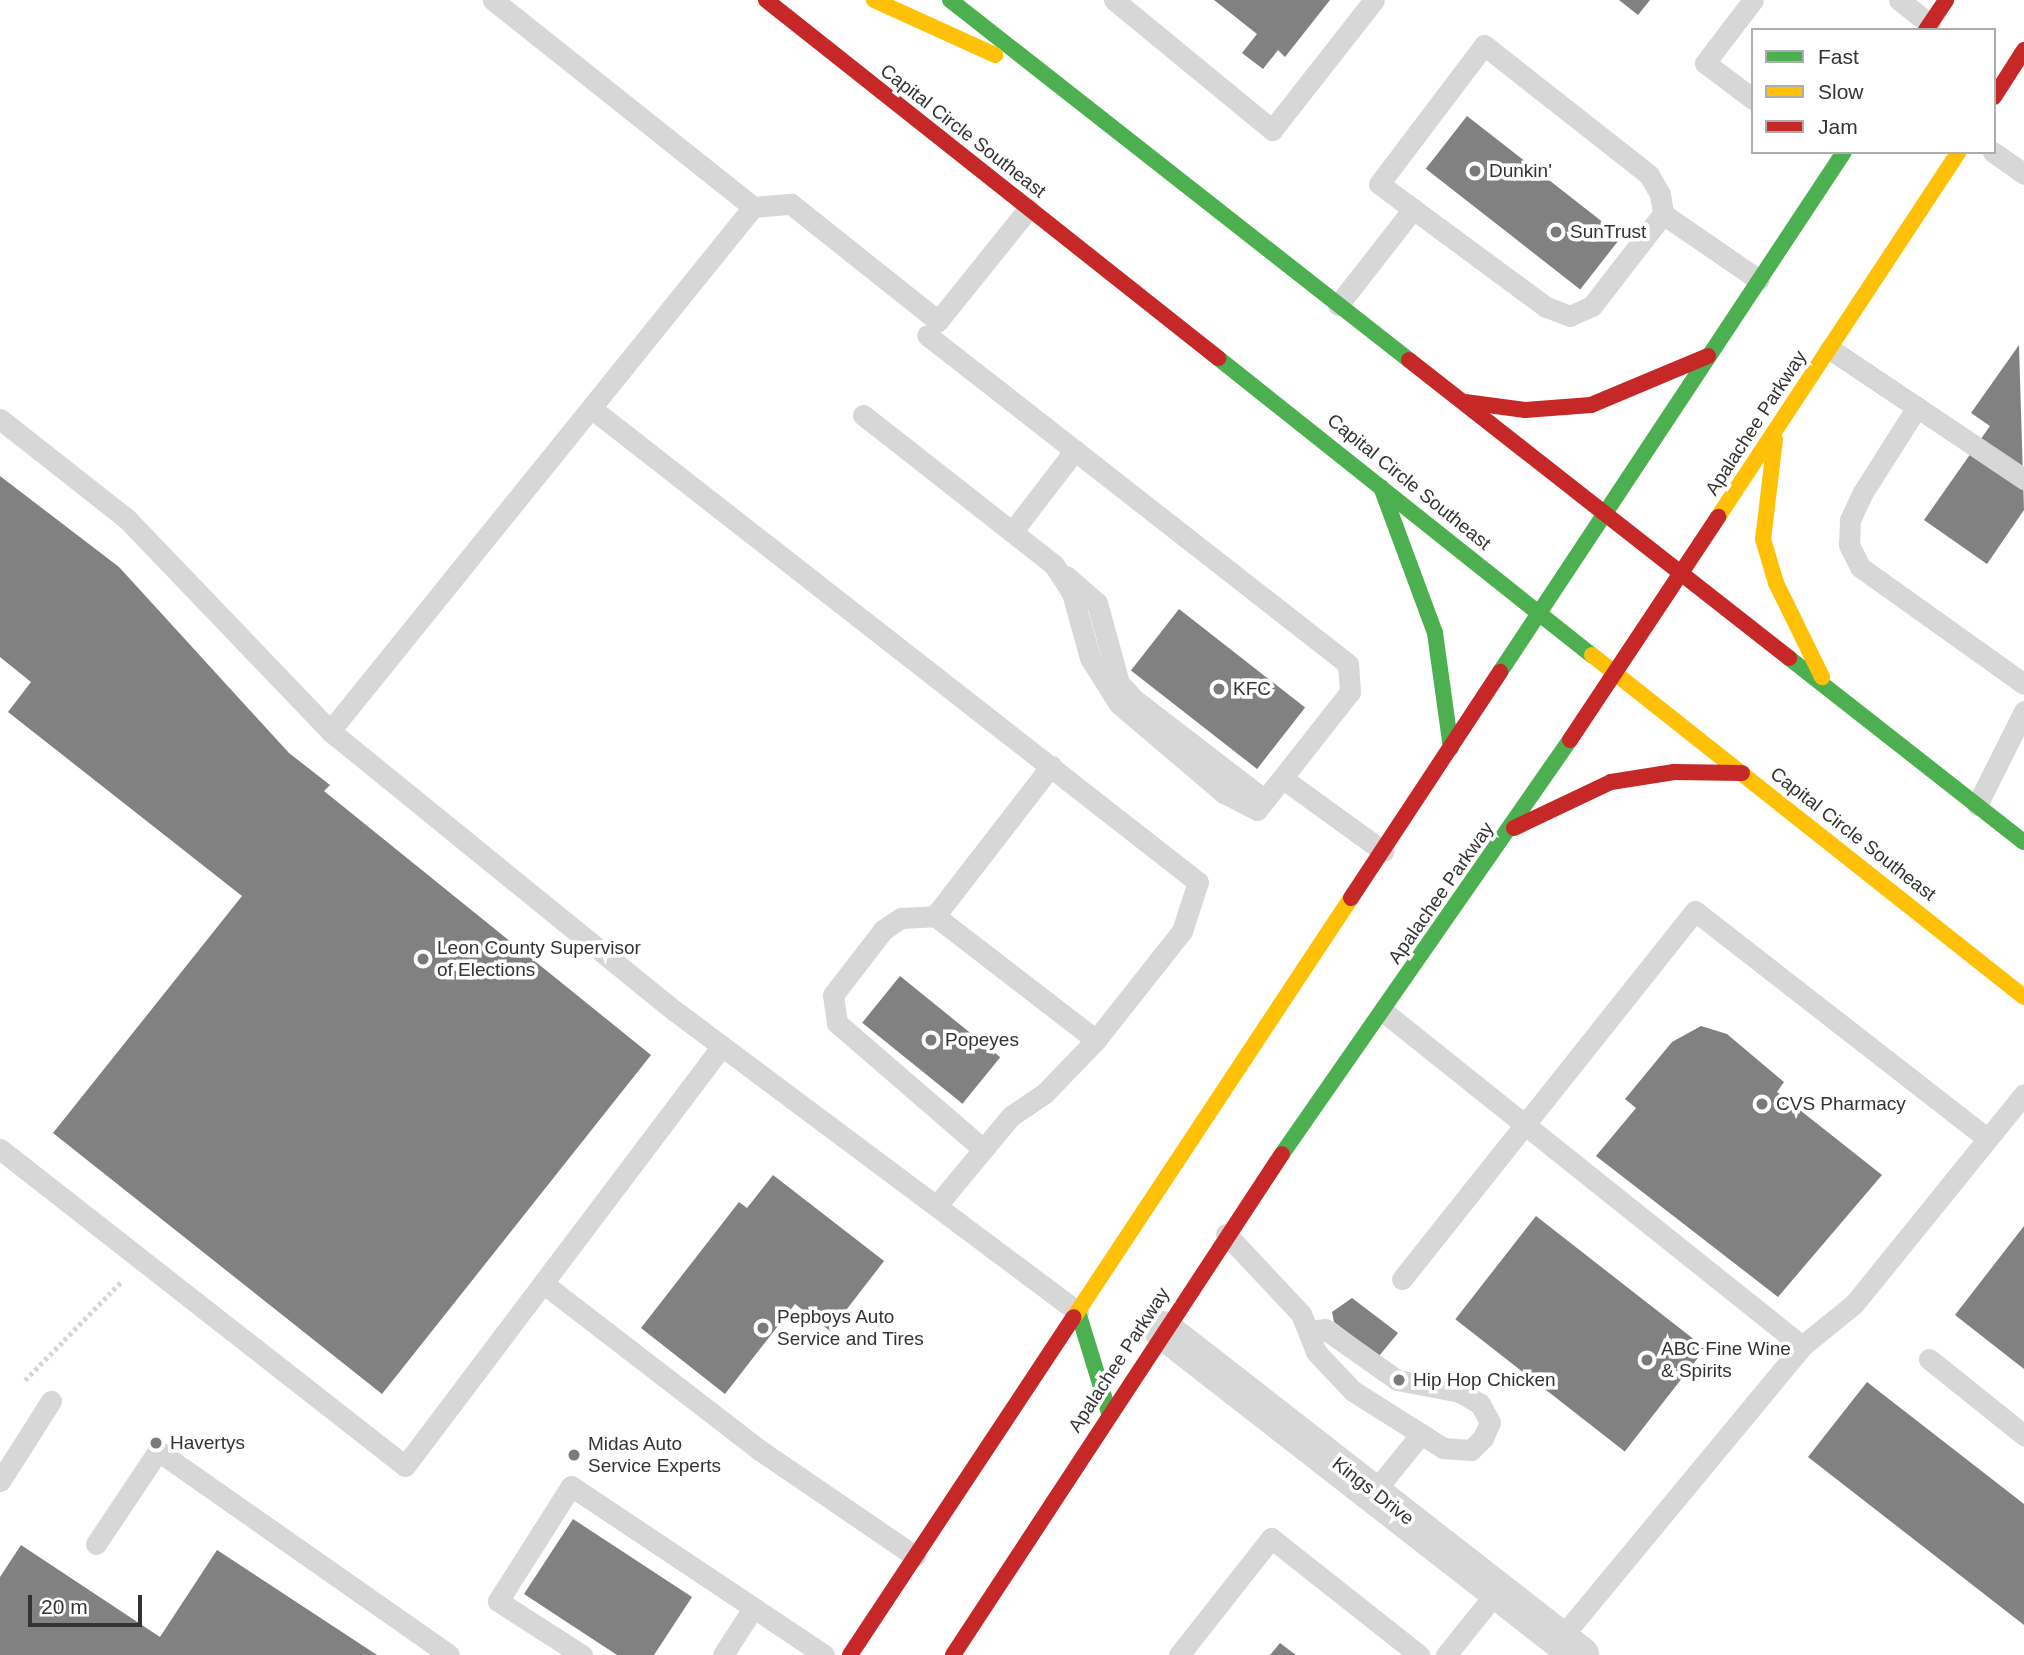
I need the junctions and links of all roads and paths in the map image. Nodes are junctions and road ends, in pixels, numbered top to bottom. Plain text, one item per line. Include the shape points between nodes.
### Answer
1 (493, 0) edge
2 (766, 0) edge
3 (874, 0) edge
4 (950, 0) edge
5 (1114, 0) edge
6 (1374, 0) edge
7 (1753, 0) edge
8 (1899, 0) edge
9 (1946, 0) edge
10 (1928, 27) edge
11 (2024, 50) edge
12 (1045, 78) junction
13 (1996, 94) edge
14 (1751, 98) edge
15 (1958, 154) edge
16 (1996, 154) edge
17 (1835, 156) edge
18 (2024, 174) edge
19 (753, 207) junction
20 (1028, 209) junction
21 (1413, 209) junction
22 (1663, 214) junction
23 (1759, 280) junction
24 (1338, 305) junction
25 (927, 335) dead end
26 (1830, 349) junction
27 (1708, 356) junction
28 (1462, 401) junction
29 (1917, 407) junction
30 (591, 408) junction
31 (863, 415) dead end
32 (0, 419) edge
33 (1777, 429) junction
34 (1075, 450) junction
35 (2024, 478) edge
36 (1380, 485) junction
37 (1602, 513) junction
38 (1012, 532) junction
39 (1681, 574) junction
40 (1539, 614) junction
41 (1615, 675) junction
42 (2024, 684) edge
43 (1826, 686) junction
44 (2024, 711) edge
45 (330, 730) junction
46 (1451, 748) junction
47 (1051, 766) junction
48 (1742, 773) junction
49 (1282, 778) junction
50 (1977, 805) junction
51 (1512, 829) junction
52 (2024, 842) edge
53 (1383, 851) junction
54 (934, 916) junction
55 (2024, 997) edge
56 (1384, 1012) junction
57 (1097, 1040) junction
58 (722, 1046) junction
59 (2024, 1094) edge
60 (1522, 1123) junction
61 (1986, 1138) junction
62 (0, 1149) edge
63 (984, 1149) junction
64 (937, 1205) junction
65 (1226, 1234) junction
66 (141, 1262) junction
67 (1402, 1279) dead end
68 (544, 1284) junction
69 (1078, 1312) junction
70 (1163, 1330) junction
71 (1308, 1331) junction
72 (1802, 1346) junction
73 (1929, 1359) dead end
74 (24, 1380) dead end
75 (51, 1401) dead end
76 (1110, 1413) junction
77 (1421, 1434) junction
78 (2024, 1435) edge
79 (0, 1481) edge
80 (1374, 1492) junction
81 (96, 1544) dead end
82 (915, 1556) junction
83 (1498, 1590) junction
84 (753, 1608) junction
85 (1570, 1647) edge
86 (449, 1655) edge
87 (582, 1655) edge
88 (723, 1655) edge
89 (824, 1655) edge
90 (850, 1655) edge
91 (953, 1655) edge
92 (1179, 1655) edge
93 (1419, 1655) edge
94 (1446, 1655) edge

1 - 19 lane
2 - 20 main road, Capital Circle Southeast
3 - 12 main road
4 - 12 main road
5 - 6 lane via 1272,130
7 - 14 lane via 1705,63
8 - 10 lane
9 - 10 main road
11 - 13 main road
12 - 24 main road
15 - 26 main road, Apalachee Parkway
16 - 18 lane
17 - 23 main road
19 - 20 lane via 791,204 938,321
19 - 30 lane
20 - 36 main road, Capital Circle Southeast
21 - 22 lane via 1546,307 1570,316 1592,306
21 - 22 lane via 1379,184 1484,45 1650,176
21 - 24 lane
22 - 23 lane
23 - 27 main road
24 - 28 main road
25 - 34 lane
26 - 29 lane
26 - 33 main road, Apalachee Parkway
27 - 28 main road via 1591,405 1525,410
27 - 37 main road
28 - 37 main road
29 - 35 lane
29 - 42 lane via 1863,492 1850,520 1849,545 1860,566
30 - 45 lane
30 - 47 lane
31 - 38 lane
32 - 45 lane via 127,519
33 - 39 main road, Apalachee Parkway
33 - 43 main road via 1763,539 1776,583
34 - 38 lane
34 - 49 lane via 1348,664 1350,692
36 - 40 main road, Capital Circle Southeast
36 - 46 main road via 1435,633
37 - 39 main road
37 - 40 main road
38 - 49 lane via 1050,562 1072,593 1090,658 1119,704 1224,793 1256,810
39 - 41 main road, Apalachee Parkway
39 - 43 main road
40 - 41 main road, Capital Circle Southeast
40 - 46 main road
41 - 48 main road, Capital Circle Southeast
41 - 51 main road, Apalachee Parkway
43 - 50 main road
44 - 50 lane
45 - 58 lane
46 - 53 main road
47 - 54 lane
47 - 57 lane via 1198,882 1182,931
48 - 51 main road via 1674,772 1611,782
48 - 55 main road, Capital Circle Southeast
49 - 53 lane
50 - 52 main road
51 - 56 main road, Apalachee Parkway
53 - 69 main road via 1262,1025
54 - 57 lane
54 - 63 lane via 901,918 883,930 834,995 837,1023
56 - 60 lane
56 - 65 main road, Apalachee Parkway
57 - 63 lane via 1045,1093 1011,1116
58 - 64 lane
58 - 68 lane
59 - 61 lane
60 - 61 lane via 1695,911
60 - 67 lane
60 - 72 lane
61 - 72 lane via 1854,1304
62 - 66 lane
63 - 64 lane
64 - 69 lane
65 - 70 main road, Apalachee Parkway
65 - 71 lane via 1301,1314
66 - 68 lane via 405,1466
66 - 74 path
68 - 82 lane via 758,1449
69 - 76 main road
69 - 82 main road
70 - 76 main road, Apalachee Parkway
70 - 80 street, Kings Drive
71 - 77 lane via 1316,1352 1353,1391
71 - 77 lane via 1325,1329 1396,1380 1460,1392 1480,1404 1490,1422 1471,1450 1443,1448
72 - 85 lane
73 - 78 lane
75 - 79 lane
76 - 91 main road, Apalachee Parkway
77 - 80 lane
80 - 83 street, Kings Drive
81 - 86 lane via 158,1451
82 - 90 main road
83 - 85 street, Kings Drive
83 - 94 lane
84 - 87 lane via 571,1486 498,1601
84 - 88 lane
84 - 89 lane
92 - 93 lane via 1271,1538

